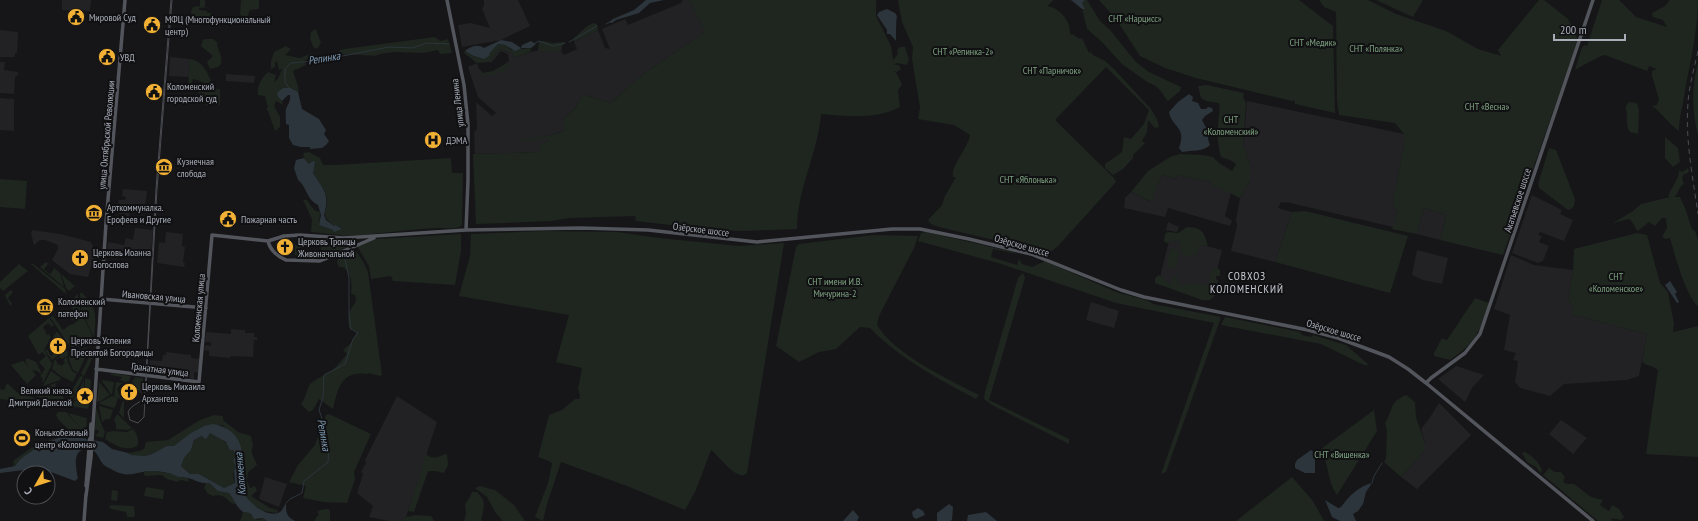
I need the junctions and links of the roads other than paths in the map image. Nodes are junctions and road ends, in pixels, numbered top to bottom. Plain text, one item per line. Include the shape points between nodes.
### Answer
1 (125, 0) edge
2 (447, 0) edge
3 (1593, 0) edge
4 (466, 230) junction
5 (378, 237) junction
6 (268, 241) junction
7 (101, 299) junction
8 (206, 308) junction
9 (96, 369) junction
10 (199, 382) joint
11 (1426, 383) junction
12 (84, 521) edge
13 (1593, 521) edge

1 - 7 main road, улица Октябрьской Революции
2 - 4 main road, улица Ленина via 464,85 468,124
3 - 11 main road, Акатьевское шоссе via 1480,334 1465,353
4 - 5 main road, Озёрское шоссе
4 - 11 main road, Озёрское шоссе via 623,229 757,242 892,228 920,229 1031,254 1147,298 1338,338 1389,357
5 - 6 main road, Озёрское шоссе via 300,235
5 - 6 main road via 316,261 282,259
6 - 8 main road, Коломенская улица via 212,235
7 - 8 main road, Ивановская улица
7 - 9 main road, улица Октябрьской Революции
8 - 10 main road, Коломенская улица
9 - 10 main road, Гранатная улица
9 - 12 main road, улица Октябрьской Революции
11 - 13 main road, Озёрское шоссе

